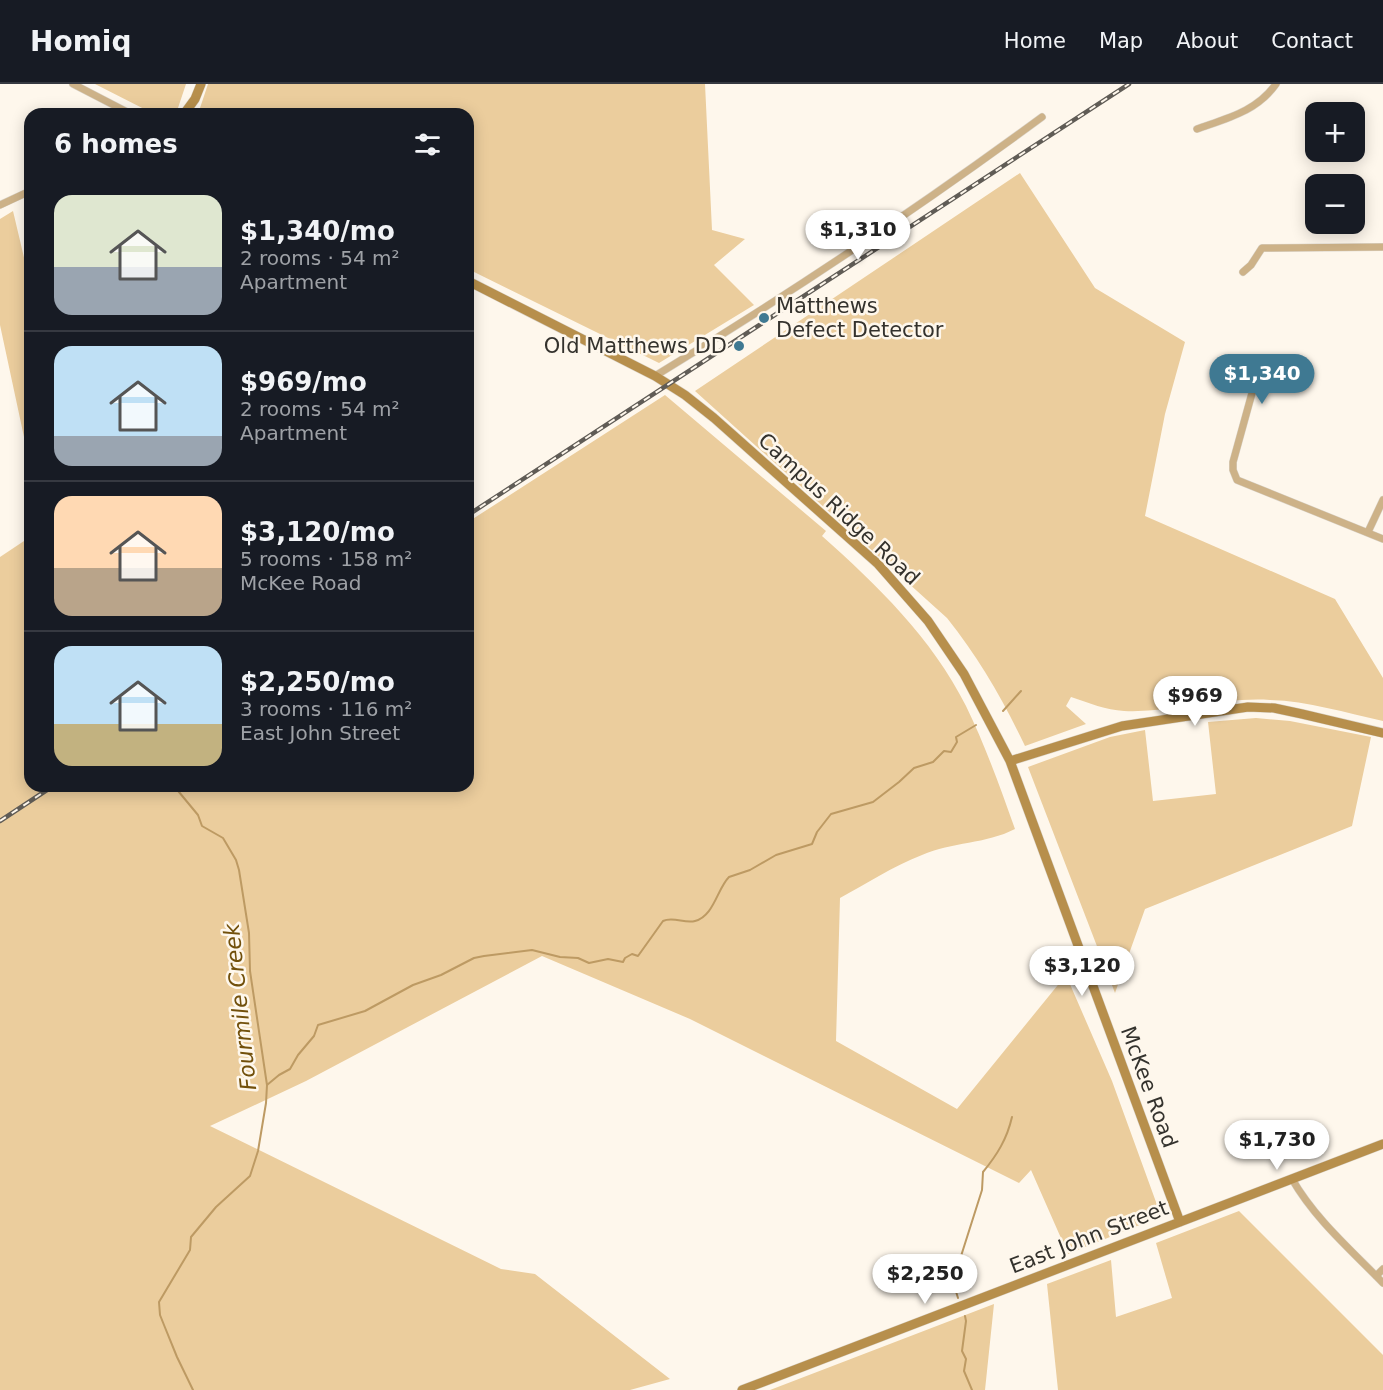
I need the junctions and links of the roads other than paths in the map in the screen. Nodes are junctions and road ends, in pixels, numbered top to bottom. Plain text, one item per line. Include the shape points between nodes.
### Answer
1 (73, 84) edge
2 (201, 84) edge
3 (1276, 84) edge
4 (119, 108) edge
5 (188, 108) edge
6 (1042, 117) dead end
7 (1197, 129) dead end
8 (24, 193) edge
9 (0, 205) edge
10 (1383, 247) edge
11 (1244, 272) dead end
12 (474, 284) edge
13 (1257, 375) dead end
14 (655, 376) junction
15 (1383, 500) edge
16 (1368, 532) junction
17 (1383, 538) edge
18 (1383, 732) edge
19 (1010, 761) junction
20 (1383, 1144) edge
21 (1292, 1179) junction
22 (1180, 1222) junction
23 (1383, 1269) edge
24 (1376, 1276) junction
25 (1383, 1282) edge
26 (742, 1390) edge

1 - 4 street
2 - 5 street
3 - 7 street via 1267,98 1247,112
6 - 14 street via 878,234
8 - 9 street
10 - 11 street via 1262,249
12 - 14 street, Campus Ridge Road
13 - 16 street via 1233,462 1237,480
14 - 19 street, Campus Ridge Road via 714,418 898,585 948,649
15 - 16 street
16 - 17 street
18 - 19 street via 1293,712 1248,707 1122,726
19 - 22 street, McKee Road
20 - 21 street, East John Street
21 - 22 street, East John Street
21 - 24 street via 1323,1222
22 - 26 street, East John Street
23 - 24 street
24 - 25 street

